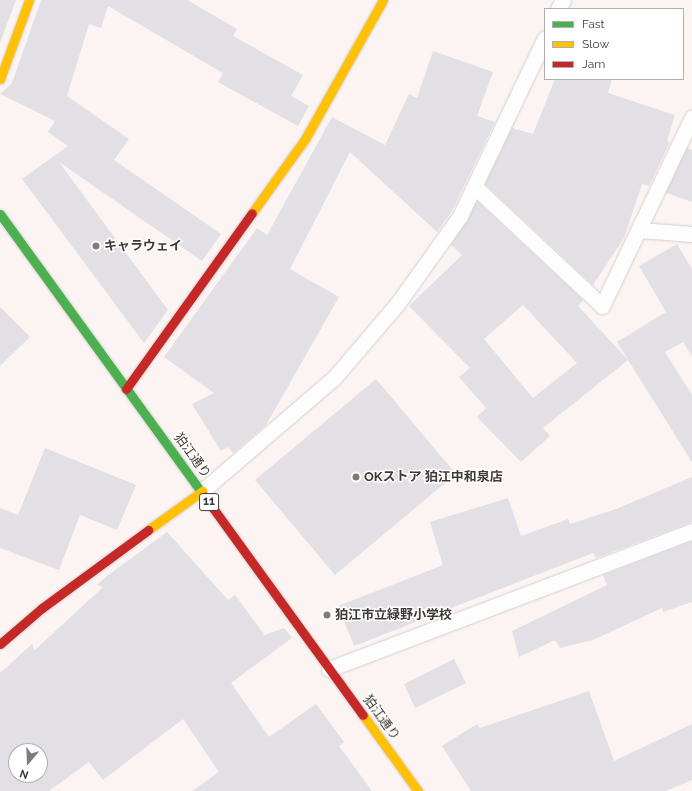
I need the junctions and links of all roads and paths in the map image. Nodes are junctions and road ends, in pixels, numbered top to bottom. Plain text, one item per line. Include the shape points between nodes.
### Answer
1 (29, 0) edge
2 (383, 0) edge
3 (544, 40) edge
4 (0, 78) edge
5 (692, 117) edge
6 (475, 187) junction
7 (0, 214) edge
8 (640, 230) junction
9 (692, 234) edge
10 (126, 389) junction
11 (202, 491) junction
12 (692, 531) edge
13 (0, 644) edge
14 (329, 669) junction
15 (418, 791) edge

1 - 4 street
2 - 10 street via 305,139
3 - 6 lane
5 - 8 lane
6 - 8 lane via 602,306
6 - 11 lane via 460,216 398,303 334,378
7 - 10 street, 狛江通り / 11
8 - 9 lane
10 - 11 street, 狛江通り / 11
11 - 13 street via 42,608
11 - 14 street, 狛江通り / 11
12 - 14 lane
14 - 15 street, 狛江通り / 11

